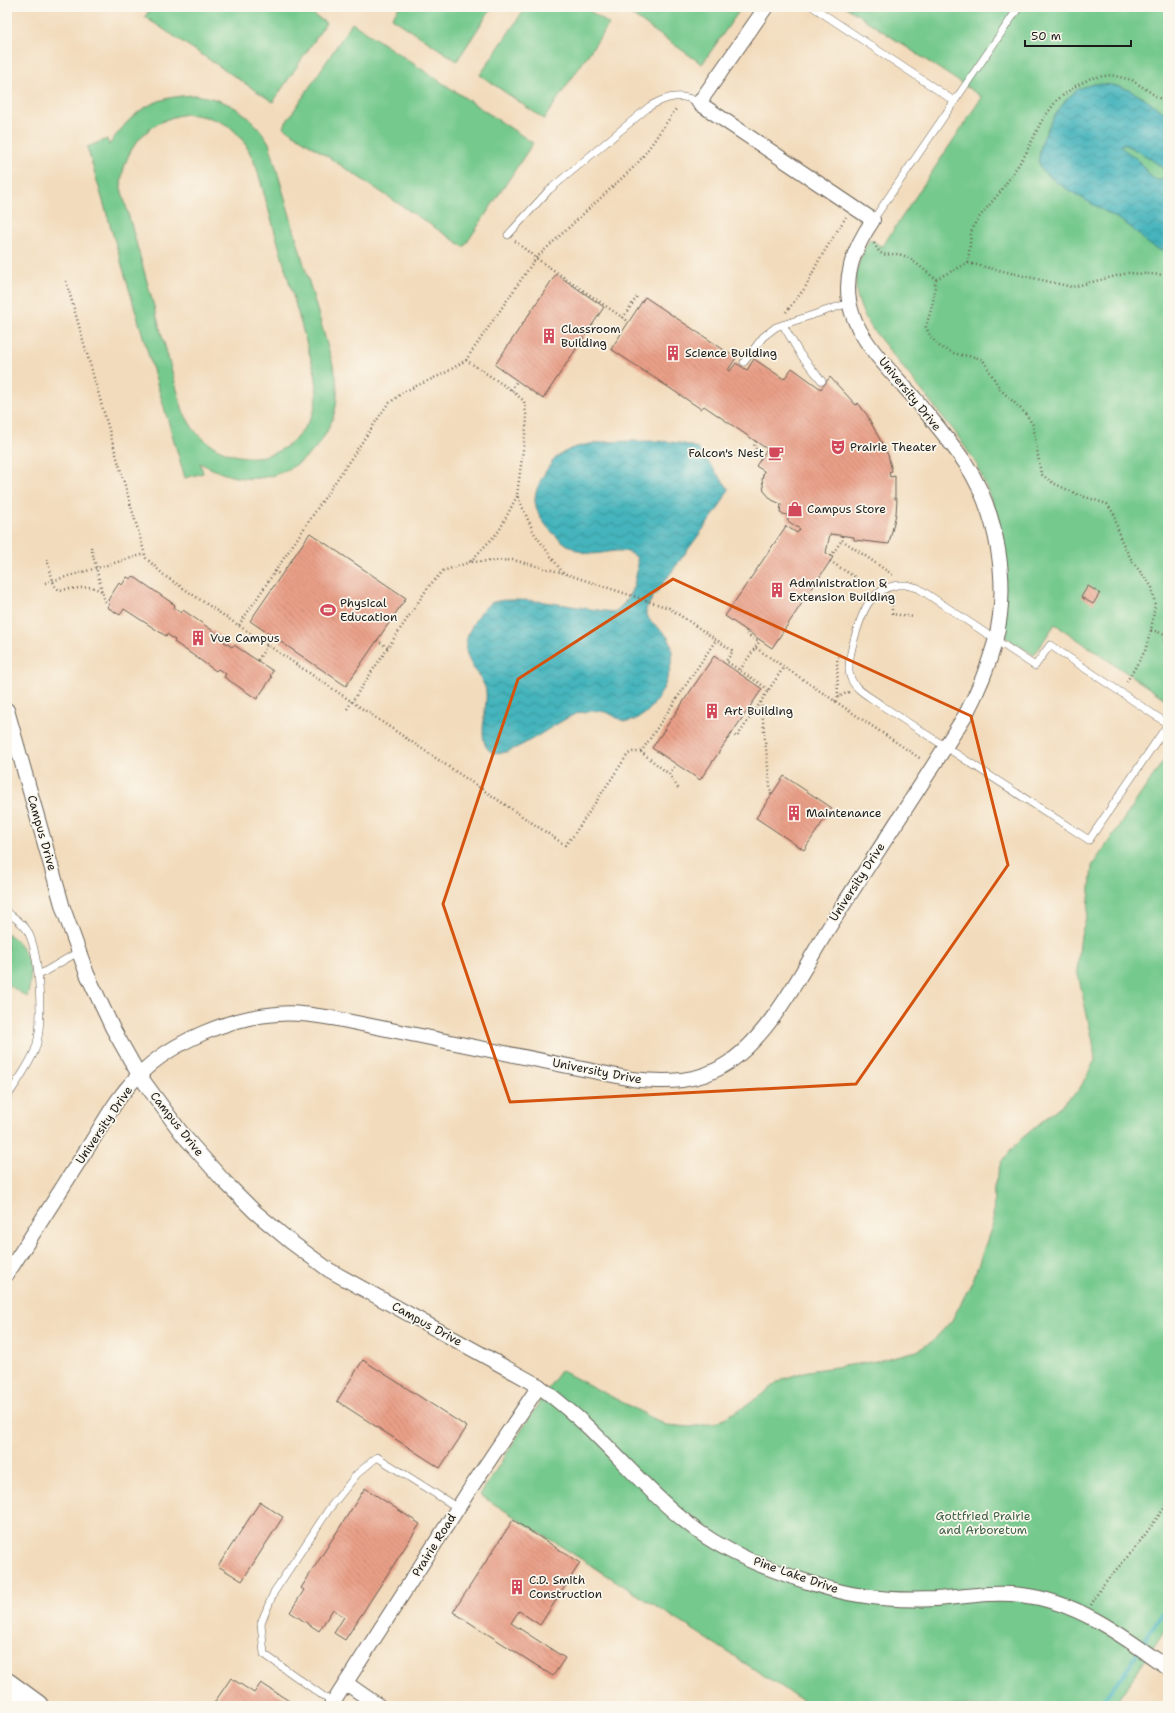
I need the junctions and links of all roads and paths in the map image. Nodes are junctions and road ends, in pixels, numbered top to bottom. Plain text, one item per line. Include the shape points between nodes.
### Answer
1 (766, 7) edge
2 (813, 7) edge
3 (1019, 7) edge
4 (954, 101) junction
5 (699, 102) junction
6 (1168, 104) edge
7 (852, 206) junction
8 (870, 224) junction
9 (508, 235) joint
10 (536, 258) junction
11 (968, 263) junction
12 (1168, 275) edge
13 (936, 279) junction
14 (66, 281) dead end
15 (638, 295) dead end
16 (849, 303) junction
17 (782, 314) dead end
18 (623, 318) junction
19 (629, 322) dead end
20 (783, 325) junction
21 (466, 360) junction
22 (744, 362) dead end
23 (517, 381) dead end
24 (822, 381) dead end
25 (511, 390) junction
26 (756, 441) dead end
27 (758, 452) dead end
28 (518, 496) junction
29 (842, 536) dead end
30 (842, 540) junction
31 (90, 547) dead end
32 (145, 554) junction
33 (831, 556) dead end
34 (47, 559) dead end
35 (830, 561) dead end
36 (470, 562) junction
37 (96, 568) junction
38 (274, 571) junction
39 (563, 573) junction
40 (281, 575) dead end
41 (53, 580) junction
42 (45, 582) dead end
43 (890, 586) junction
44 (866, 591) dead end
45 (102, 592) junction
46 (107, 604) dead end
47 (914, 617) dead end
48 (238, 625) junction
49 (1151, 630) junction
50 (746, 631) dead end
51 (1168, 635) edge
52 (377, 640) dead end
53 (716, 640) junction
54 (995, 640) junction
55 (267, 645) junction
56 (388, 648) junction
57 (756, 648) junction
58 (841, 648) dead end
59 (258, 660) dead end
60 (784, 667) junction
61 (740, 670) junction
62 (769, 690) junction
63 (1121, 692) junction
64 (351, 701) junction
65 (835, 701) junction
66 (761, 702) junction
67 (347, 708) dead end
68 (7, 710) edge
69 (732, 734) dead end
70 (946, 746) junction
71 (641, 752) junction
72 (676, 764) dead end
73 (932, 766) junction
74 (669, 774) junction
75 (678, 788) dead end
76 (771, 795) dead end
77 (7, 912) edge
78 (78, 952) junction
79 (39, 975) junction
80 (139, 1075) junction
81 (8, 1092) edge
82 (7, 1274) edge
83 (539, 1386) junction
84 (1168, 1503) edge
85 (458, 1508) junction
86 (1086, 1615) junction
87 (1168, 1668) edge
88 (7, 1684) edge
89 (346, 1684) junction
90 (332, 1704) edge
91 (34, 1705) edge
92 (379, 1706) edge

1 - 5 street
2 - 4 lane
3 - 4 lane
4 - 8 lane
5 - 7 street
5 - 9 lane via 680,96 660,100 650,106 549,190
5 - 10 path via 693,107 676,109 636,165
6 - 11 path via 1132,80 1111,75 1090,78 1057,100 1041,122 1025,155 1001,192 976,221 971,233
7 - 8 street
7 - 17 path via 805,288
8 - 13 path via 878,251 885,256 902,255
8 - 16 street, University Drive via 856,247 849,269
9 - 10 path
10 - 18 path
10 - 21 path
11 - 12 path via 1072,287 1128,273
11 - 13 path
13 - 49 path via 926,327 930,336 940,347 956,354 975,356 983,360 1000,389 1026,414 1033,426 1041,474 1053,483 1079,495 1107,504 1114,514 1120,538 1132,561 1152,587 1155,605
14 - 32 path
15 - 18 path
16 - 20 lane
16 - 54 street, University Drive via 862,334 960,456 979,490 993,528 999,561 1001,595
18 - 19 path
20 - 22 lane via 763,337
20 - 24 lane via 804,360
21 - 25 path
21 - 38 path via 445,373 403,392 387,405
23 - 25 path
25 - 28 path via 524,401 527,420
26 - 27 path via 754,446
28 - 36 path via 499,531
28 - 39 path via 534,533
29 - 30 path
30 - 33 path
30 - 43 path via 895,575 887,576
31 - 37 path
32 - 37 path
32 - 48 path via 165,576
34 - 41 path
35 - 44 path via 871,585
36 - 39 path via 513,560
36 - 56 path via 443,571 429,586
37 - 41 path
37 - 45 path
38 - 40 path
38 - 48 path
39 - 53 path via 669,608
41 - 42 path
41 - 45 path via 60,591 92,587
43 - 47 path via 892,614
43 - 54 lane via 906,585 918,588
43 - 70 lane via 877,593 865,610 851,651 848,669 850,677 857,688
45 - 46 path
48 - 55 path
49 - 51 path
49 - 63 path via 1145,650
50 - 57 path via 745,633 760,642
52 - 56 path
53 - 61 path via 733,651 726,661
53 - 71 path
54 - 63 lane via 1035,666 1050,644
54 - 70 street, University Drive via 982,681
55 - 59 path
55 - 64 path
56 - 64 path
57 - 60 path
57 - 61 path
58 - 65 path via 837,662 838,697
60 - 62 path
60 - 65 path
61 - 62 path
62 - 66 path
63 - 70 lane via 1168,724 1089,840
64 - 67 path
64 - 71 path via 565,846 624,758 633,752
65 - 73 path
66 - 69 path via 737,737
66 - 76 path
68 - 78 street, Campus Drive via 63,908
70 - 73 street, University Drive
71 - 74 path
72 - 74 path
73 - 80 street, University Drive via 766,1027 736,1057 704,1076 676,1082 632,1079 308,1014 278,1014 240,1020 214,1029 155,1060
74 - 75 path
77 - 79 lane via 27,929 34,946
78 - 79 lane
78 - 80 street, Campus Drive via 107,1017
79 - 81 lane via 36,1048 27,1066
80 - 82 street, University Drive via 116,1103
80 - 83 street, Campus Drive via 206,1162 255,1212 291,1242 329,1270
83 - 85 street, Prairie Road
83 - 86 street, Pine Lake Drive via 565,1406 671,1510 723,1546 776,1571 863,1596 933,1599 1007,1593 1046,1600
84 - 86 path via 1136,1547 1102,1586
85 - 89 street, Prairie Road
85 - 90 lane via 377,1457 357,1474 329,1509 274,1592 261,1623 264,1654
86 - 87 street, Pine Lake Drive
88 - 91 main road
89 - 90 street, Prairie Road
89 - 92 street

